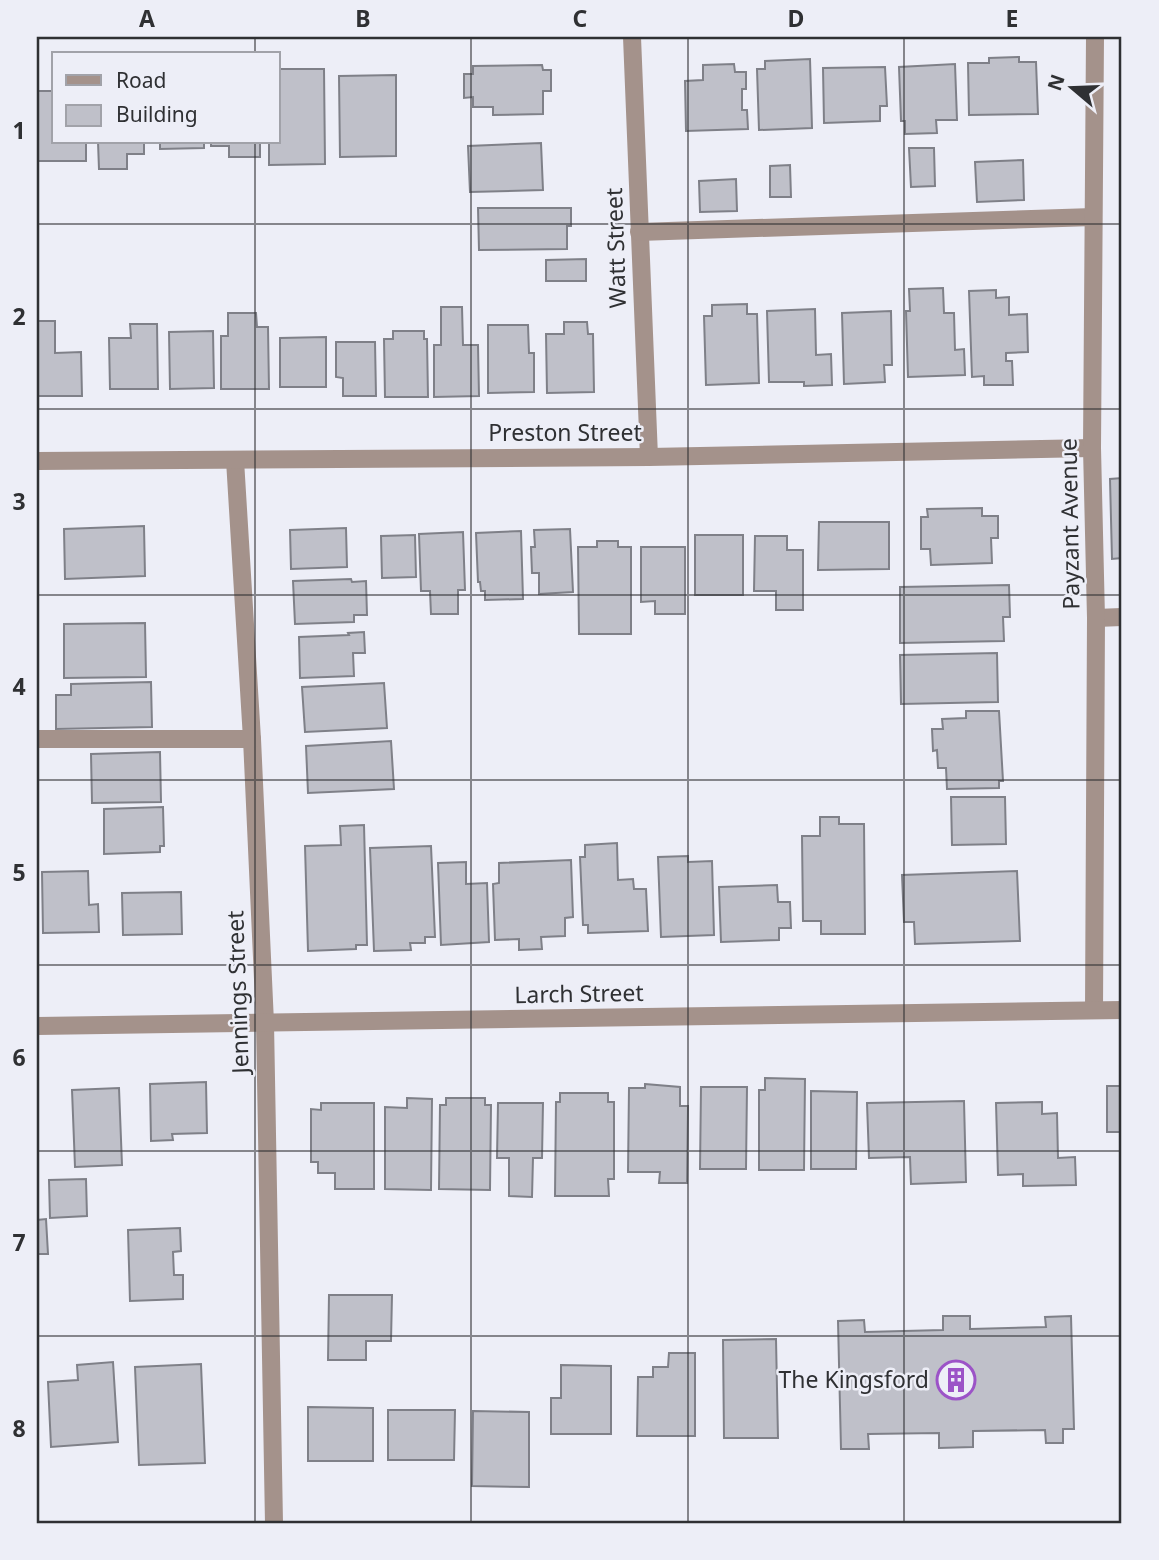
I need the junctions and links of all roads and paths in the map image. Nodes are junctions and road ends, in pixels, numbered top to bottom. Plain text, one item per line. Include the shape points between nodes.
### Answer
1 (632, 37) edge
2 (1095, 37) edge
3 (1093, 216) junction
4 (639, 232) junction
5 (1093, 448) junction
6 (649, 457) junction
7 (235, 460) junction
8 (37, 461) edge
9 (1122, 617) edge
10 (1096, 618) junction
11 (37, 739) edge
12 (252, 739) junction
13 (1094, 1010) junction
14 (1122, 1010) edge
15 (265, 1023) junction
16 (37, 1026) edge
17 (274, 1523) edge

1 - 4 street, Watt Street
2 - 3 street, Payzant Avenue
3 - 4 street
3 - 5 street, Payzant Avenue
4 - 6 street, Watt Street
5 - 6 street, Preston Street
5 - 10 street, Payzant Avenue
6 - 7 street, Preston Street
7 - 8 street, Preston Street
7 - 12 street, Jennings Street
9 - 10 street
10 - 13 street, Payzant Avenue
11 - 12 street
12 - 15 street, Jennings Street
13 - 14 street, Larch Street
13 - 15 street, Larch Street
15 - 16 street, Larch Street
15 - 17 street, Jennings Street

